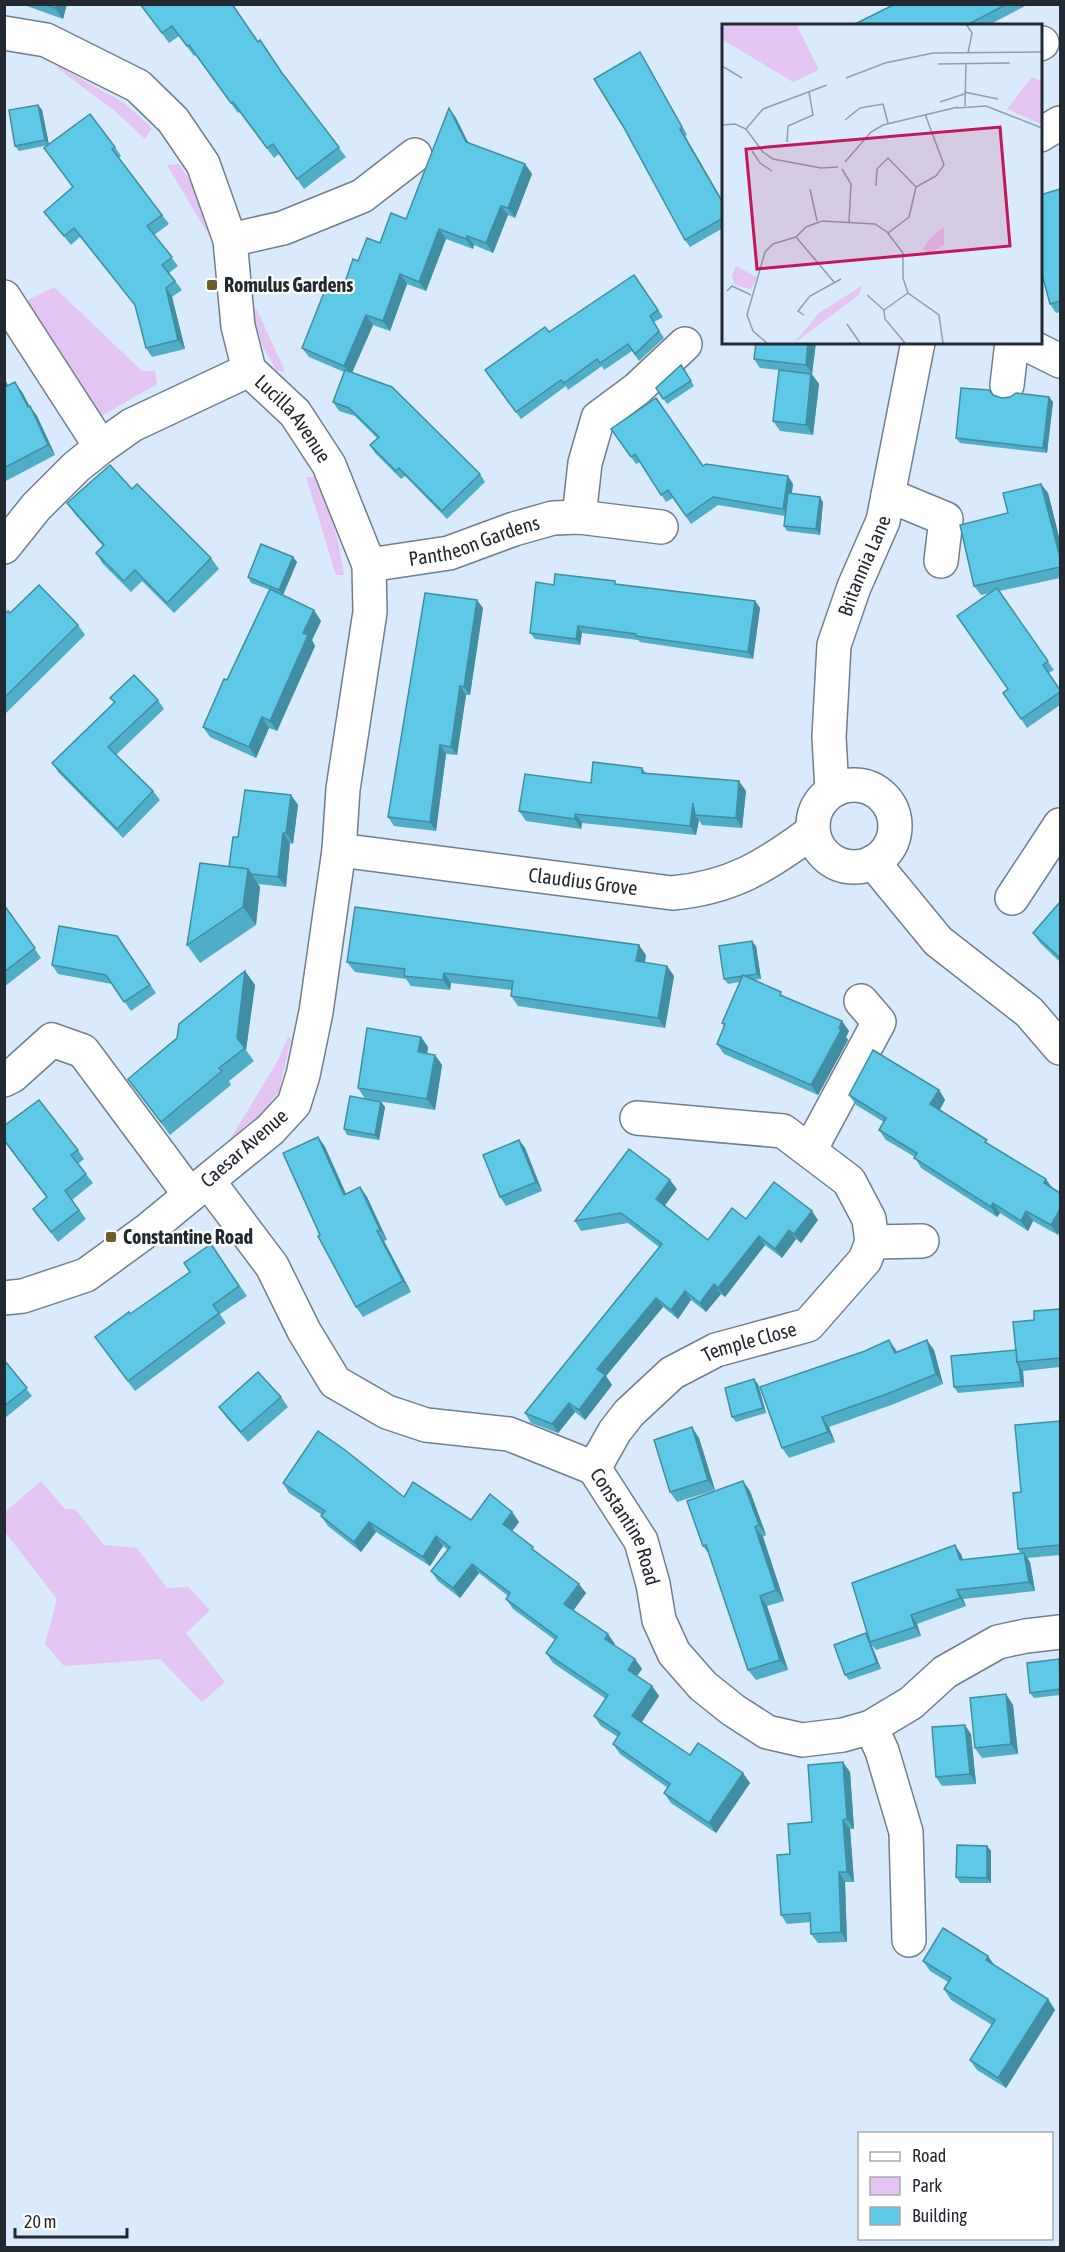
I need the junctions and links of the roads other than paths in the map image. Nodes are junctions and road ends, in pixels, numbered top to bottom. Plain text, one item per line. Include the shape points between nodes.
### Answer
1 (4, 33) edge
2 (1060, 123) edge
3 (1041, 134) edge
4 (415, 155) dead end
5 (230, 240) junction
6 (4, 297) edge
7 (685, 344) dead end
8 (917, 344) edge
9 (1013, 344) edge
10 (1026, 344) edge
11 (1060, 362) edge
12 (249, 370) junction
13 (1007, 385) dead end
14 (101, 447) junction
15 (888, 495) junction
16 (579, 517) junction
17 (661, 527) dead end
18 (4, 547) edge
19 (941, 561) dead end
20 (369, 565) junction
21 (832, 791) junction
22 (1060, 825) edge
23 (813, 831) junction
24 (339, 850) junction
25 (873, 862) junction
26 (1012, 898) dead end
27 (861, 1001) dead end
28 (1060, 1048) edge
29 (4, 1080) edge
30 (637, 1118) dead end
31 (810, 1150) junction
32 (199, 1188) junction
33 (922, 1241) dead end
34 (872, 1242) junction
35 (4, 1298) edge
36 (594, 1468) junction
37 (1060, 1632) edge
38 (871, 1727) junction
39 (909, 1940) dead end

1 - 5 street, Lucilla Avenue via 46,40 138,86 178,127 203,164
2 - 3 street
4 - 5 street via 362,196 283,228
5 - 12 street, Lucilla Avenue via 238,326
6 - 14 street
7 - 16 street via 637,389 598,418 585,464
8 - 15 street, Britannia Lane
9 - 13 street
10 - 11 street
12 - 14 street via 132,425
12 - 20 street, Lucilla Avenue via 295,413 320,449
14 - 18 street via 36,507
15 - 19 street via 946,519
15 - 21 street, Britannia Lane via 883,521 834,645 829,737
16 - 17 street, Pantheon Gardens
16 - 20 street, Pantheon Gardens via 553,518 449,553
20 - 24 street, Lucilla Avenue via 370,612 343,789
21 - 23 street via 818,808
21 - 25 street via 859,786 876,792 893,813 893,838 887,850
22 - 26 street
23 - 24 street, Claudius Grove via 778,856 729,882 672,893
23 - 25 street via 821,850 831,860 860,867
24 - 32 street, Caesar Avenue via 316,1012 294,1104 270,1130
25 - 28 street via 939,941 1029,1012
27 - 31 street via 879,1022
29 - 32 street, Constantine Road via 52,1040 83,1051
30 - 31 street via 783,1131
31 - 34 street via 849,1181 869,1219
32 - 35 street, Caesar Avenue via 86,1275 23,1296
32 - 36 street, Constantine Road via 272,1266 335,1382 387,1412 426,1425 509,1434
33 - 34 street
34 - 36 street, Temple Close via 865,1260 808,1325 716,1350 672,1373 629,1413
36 - 38 street, Constantine Road via 641,1541 654,1584 659,1620 674,1653 703,1686 767,1732 802,1740
37 - 38 street, Constantine Road via 998,1642 945,1672 911,1703
38 - 39 street via 906,1832

